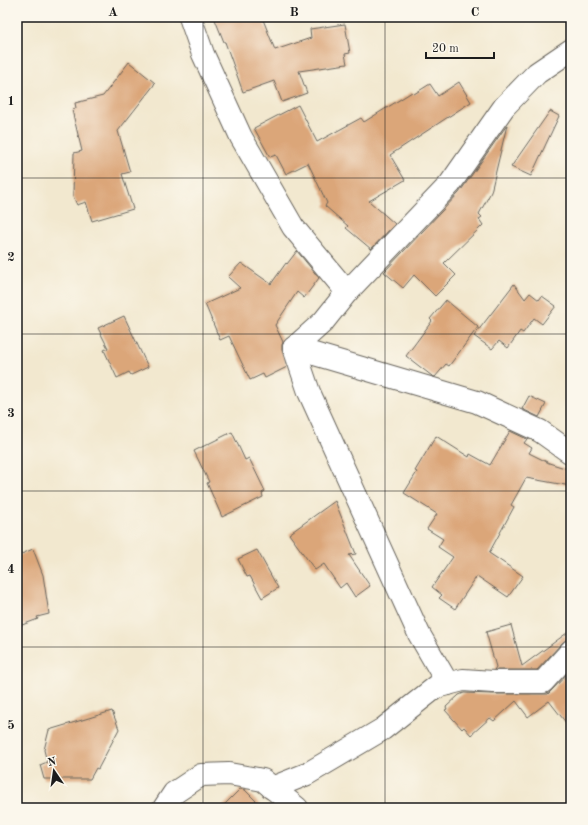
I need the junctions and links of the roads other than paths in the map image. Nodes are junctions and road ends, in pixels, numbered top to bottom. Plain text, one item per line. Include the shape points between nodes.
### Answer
1 (190, 17) edge
2 (571, 50) edge
3 (347, 292) junction
4 (294, 348) junction
5 (571, 453) edge
6 (571, 651) edge
7 (448, 684) junction
8 (272, 788) junction
9 (164, 808) edge
10 (296, 808) edge

1 - 3 street via 203,54 242,137 293,227
2 - 3 street via 537,73 504,107 450,184
3 - 4 street via 323,322
4 - 5 street via 477,402 540,431
4 - 7 street via 309,392 419,634
6 - 7 street via 543,682 463,680
7 - 8 street via 436,687 370,737 307,774
8 - 9 street via 263,780 229,774 201,775 174,793
8 - 10 street

